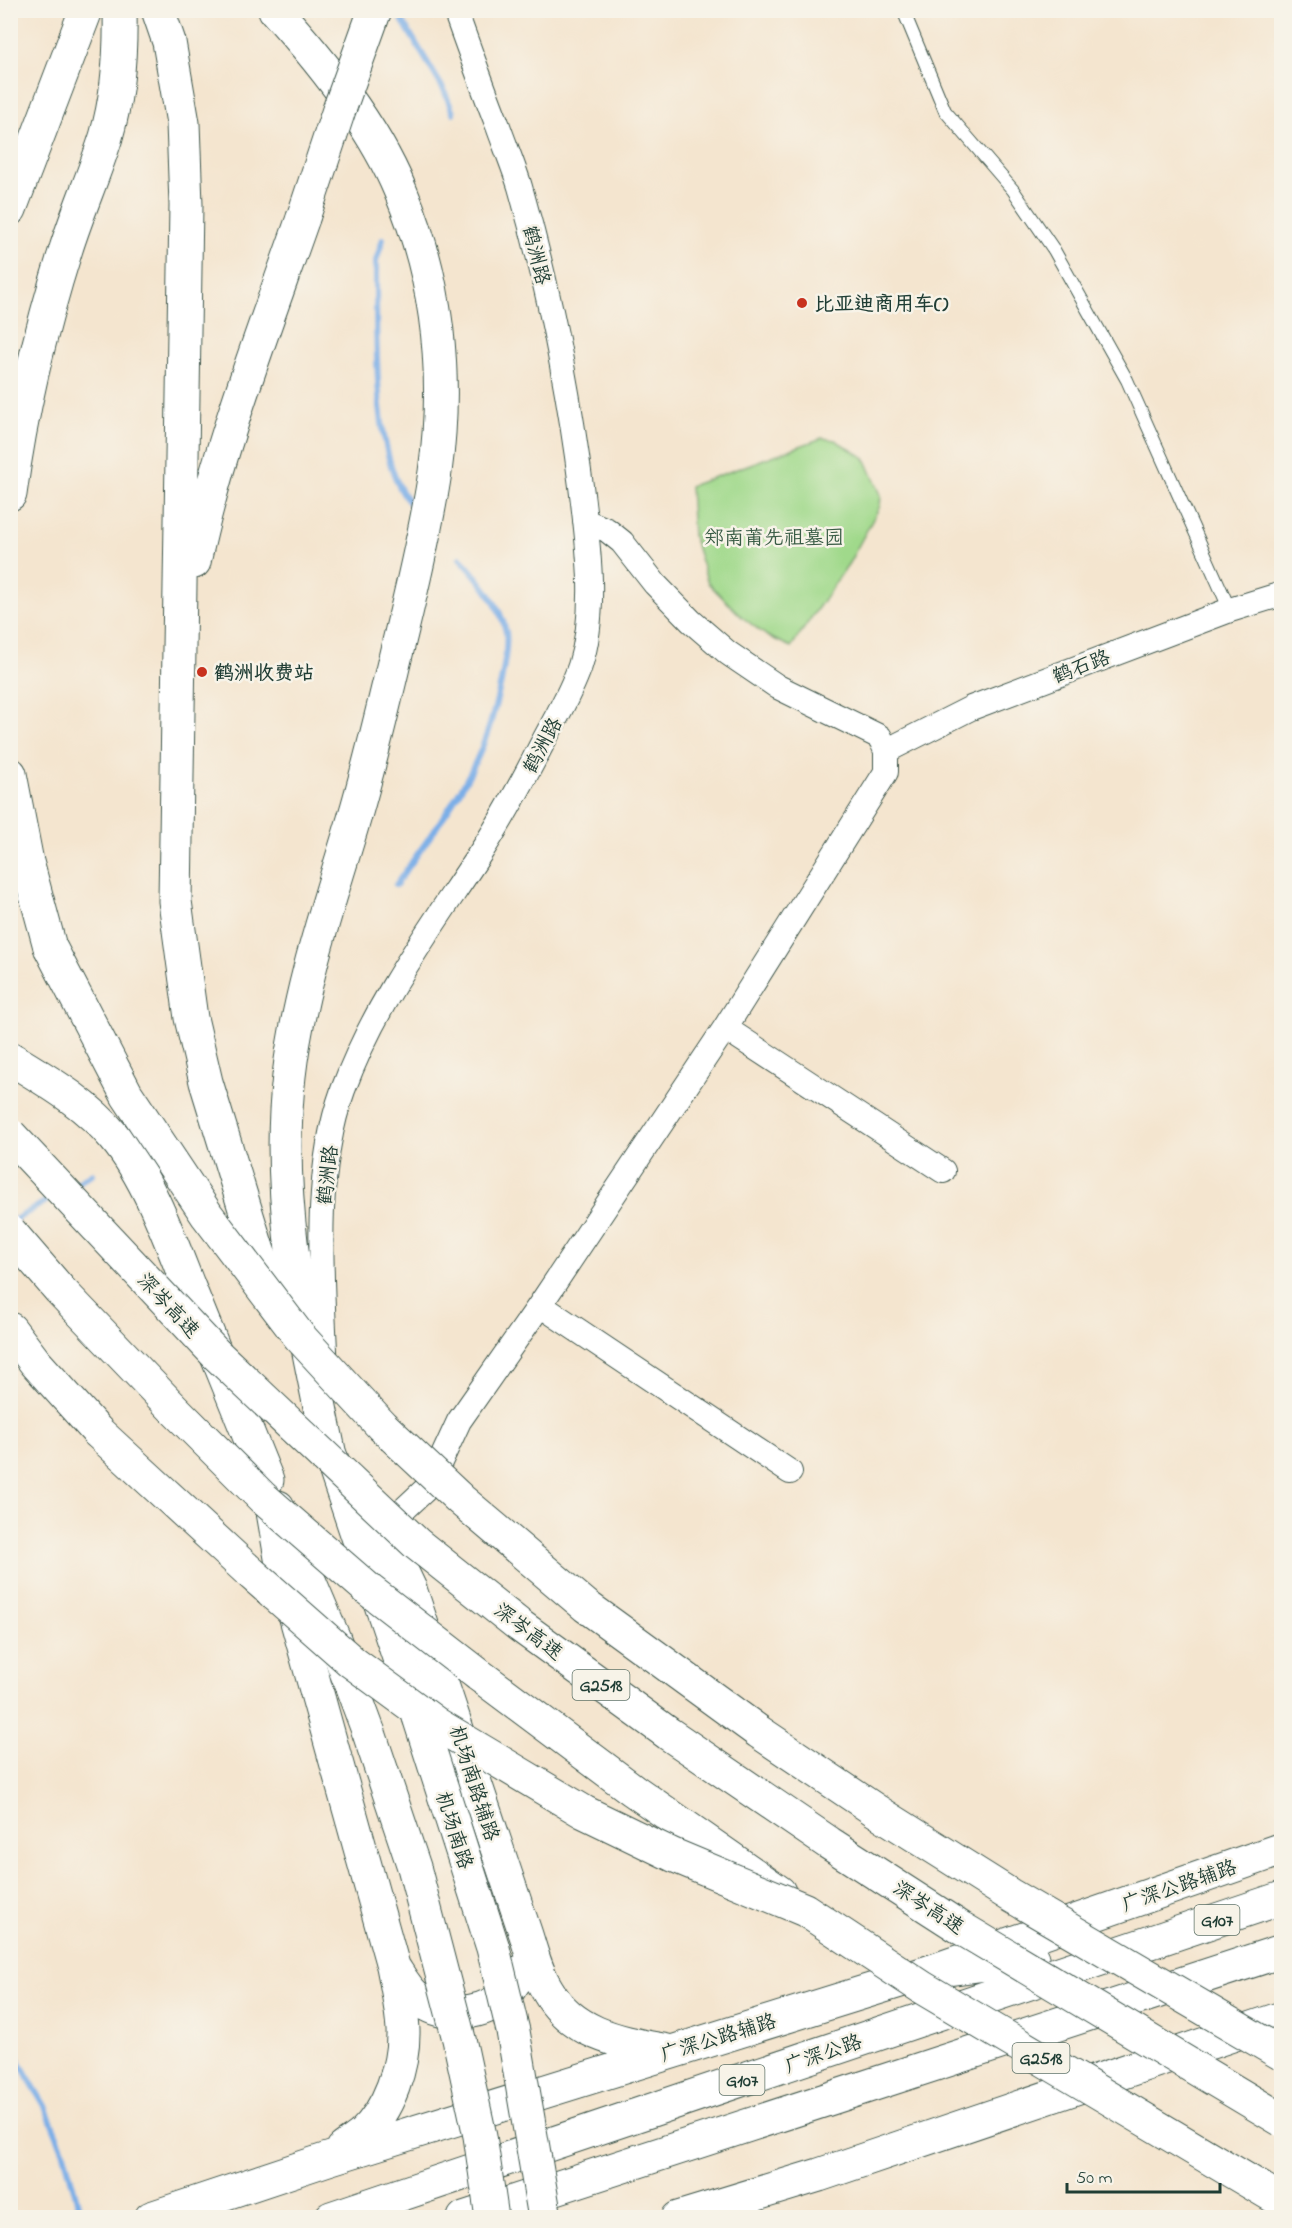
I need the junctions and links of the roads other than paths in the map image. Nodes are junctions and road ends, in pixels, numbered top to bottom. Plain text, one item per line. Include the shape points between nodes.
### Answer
1 (86, 10) edge
2 (120, 10) edge
3 (158, 10) edge
4 (275, 10) edge
5 (375, 10) edge
6 (455, 10) edge
7 (903, 10) edge
8 (10, 209) edge
9 (11, 489) edge
10 (10, 494) edge
11 (585, 521) junction
12 (1281, 594) edge
13 (1230, 610) junction
14 (179, 628) junction
15 (886, 752) junction
16 (10, 774) edge
17 (10, 866) edge
18 (50, 946) junction
19 (725, 1028) junction
20 (10, 1058) edge
21 (10, 1135) edge
22 (943, 1171) dead end
23 (10, 1232) edge
24 (540, 1305) junction
25 (10, 1329) edge
26 (10, 1370) edge
27 (98, 1432) junction
28 (329, 1451) junction
29 (790, 1472) dead end
30 (267, 1480) junction
31 (382, 1530) junction
32 (1281, 1849) edge
33 (1281, 1898) edge
34 (805, 1910) junction
35 (525, 1935) junction
36 (1153, 1942) junction
37 (1281, 1952) edge
38 (393, 1966) junction
39 (932, 1971) junction
40 (1281, 2018) edge
41 (672, 2052) junction
42 (1281, 2054) edge
43 (1281, 2120) edge
44 (328, 2159) junction
45 (1281, 2201) edge
46 (151, 2217) edge
47 (331, 2217) edge
48 (464, 2217) edge
49 (492, 2217) edge
50 (545, 2217) edge
51 (678, 2217) edge

1 - 8 main road
2 - 9 main road via 116,89 106,136 66,249 34,366
3 - 14 main road via 169,42 183,123 186,205
4 - 28 main road via 353,108 400,188 432,292 440,352 440,418 427,523 369,769 297,1024 289,1075 285,1176 290,1230 304,1328
5 - 14 main road, bridge via 228,433 200,531
6 - 11 street, 鹤洲路 via 522,195 553,317
7 - 13 lane via 945,111 1013,190 1048,241 1127,380
9 - 10 main road
11 - 15 street via 607,530 622,542 655,584 728,653 778,687 880,737
11 - 28 street, 鹤洲路 via 589,624 579,667 515,797 388,997 343,1092 329,1154 323,1215
12 - 13 street, 鹤石路
13 - 15 street, 鹤石路 via 971,708
14 - 28 main road via 175,901 191,1018 206,1082 257,1248
15 - 19 street via 886,772
16 - 18 main road via 27,862
17 - 18 main road
18 - 42 main road, bridge via 128,1095 207,1215 298,1336 382,1426 461,1500 586,1606 759,1732 1000,1889
19 - 22 street
19 - 24 street
20 - 30 main road via 75,1098 117,1140 132,1163 160,1216
21 - 43 main road, 深岑高速 / G2518, bridge via 216,1354 417,1544 519,1625 669,1734 839,1849 961,1928
23 - 34 main road, G2518, bridge via 60,1290 230,1466 369,1590 633,1790
24 - 29 street
24 - 31 street via 459,1421 429,1486
25 - 27 main road
26 - 27 main road
27 - 34 main road, bridge via 352,1662 438,1725 584,1812 673,1855
28 - 31 main road, 机场南路辅路
28 - 50 main road, 机场南路, bridge via 494,1948 513,2031
30 - 38 main road via 284,1575
30 - 49 main road, bridge via 334,1639 414,1867 459,2039
31 - 35 main road, 机场南路辅路 via 410,1589
32 - 39 main road, 广深公路辅路
33 - 36 main road, 广深公路 / G107
34 - 45 main road, G2518, bridge via 923,1988
35 - 38 main road via 526,1953 513,1986 485,2007 467,2012 432,2008 405,1986
35 - 41 main road, 机场南路辅路 via 548,1992 569,2017 606,2038
36 - 39 main road
36 - 47 main road, 广深公路 / G107
37 - 48 main road, G107
38 - 44 main road via 403,2029 391,2092 362,2136
39 - 41 main road, 广深公路辅路
40 - 51 main road via 819,2175
41 - 44 main road, 广深公路辅路
44 - 46 main road, 广深公路辅路

